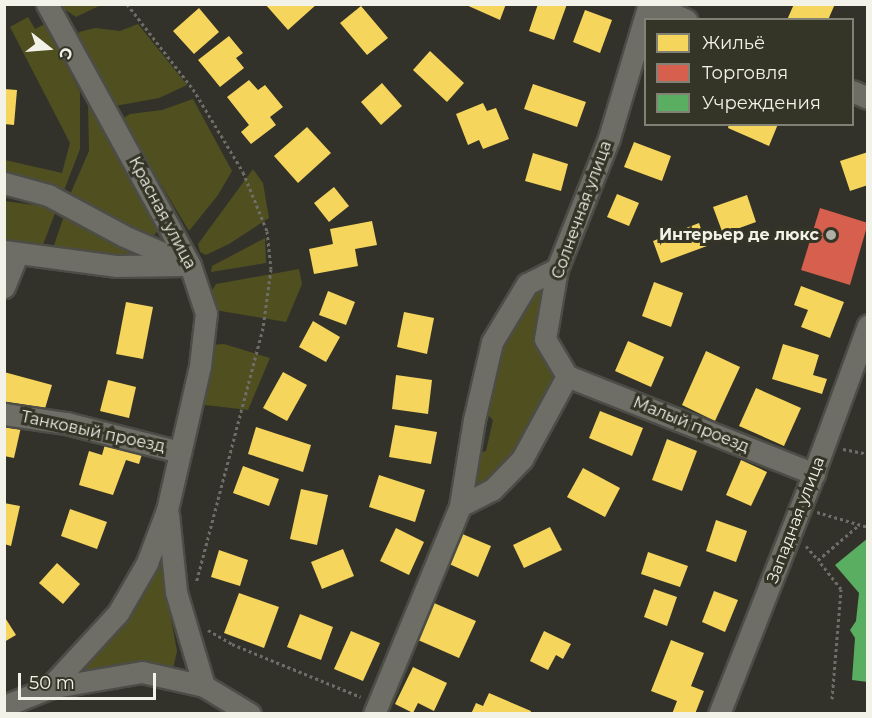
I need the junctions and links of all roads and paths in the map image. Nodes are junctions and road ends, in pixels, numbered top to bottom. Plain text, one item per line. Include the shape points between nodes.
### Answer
1 (47, 4) edge
2 (127, 4) edge
3 (650, 4) edge
4 (682, 18) edge
5 (644, 24) edge
6 (4, 183) edge
7 (11, 253) edge
8 (190, 265) junction
9 (557, 269) junction
10 (4, 286) edge
11 (867, 325) edge
12 (567, 376) junction
13 (4, 414) edge
14 (824, 446) junction
15 (180, 452) junction
16 (867, 454) edge
17 (814, 474) junction
18 (460, 506) junction
19 (801, 508) junction
20 (167, 510) junction
21 (859, 525) junction
22 (867, 527) edge
23 (195, 587) dead end
24 (206, 629) dead end
25 (204, 686) junction
26 (49, 688) junction
27 (832, 699) dead end
28 (4, 706) edge
29 (376, 709) edge
30 (250, 714) edge
31 (719, 714) edge

1 - 8 street, Красная улица
2 - 23 path via 193,89 243,172 267,231 270,268 263,328
3 - 4 street
5 - 9 street, Солнечная улица via 609,138
6 - 8 street via 48,195 124,236
7 - 8 street via 117,266
7 - 10 street
8 - 15 street, Красная улица via 206,313 200,366
9 - 12 street, Солнечная улица via 545,339
9 - 18 street via 527,284 492,342
11 - 14 street, Западная улица
12 - 17 street, Малый проезд
12 - 18 street via 522,459 492,490
13 - 15 street, Танковый проезд via 66,423
14 - 16 path
14 - 17 street, Западная улица
15 - 20 street, Красная улица
17 - 19 street, Западная улица
18 - 29 street
19 - 21 path
19 - 31 street, Западная улица
20 - 25 street, Красная улица via 176,592
20 - 26 street, Красная улица via 147,563 118,613
21 - 22 path
21 - 27 path via 818,560 841,589
24 - 29 path
25 - 26 street via 142,672
25 - 30 street
26 - 28 street

